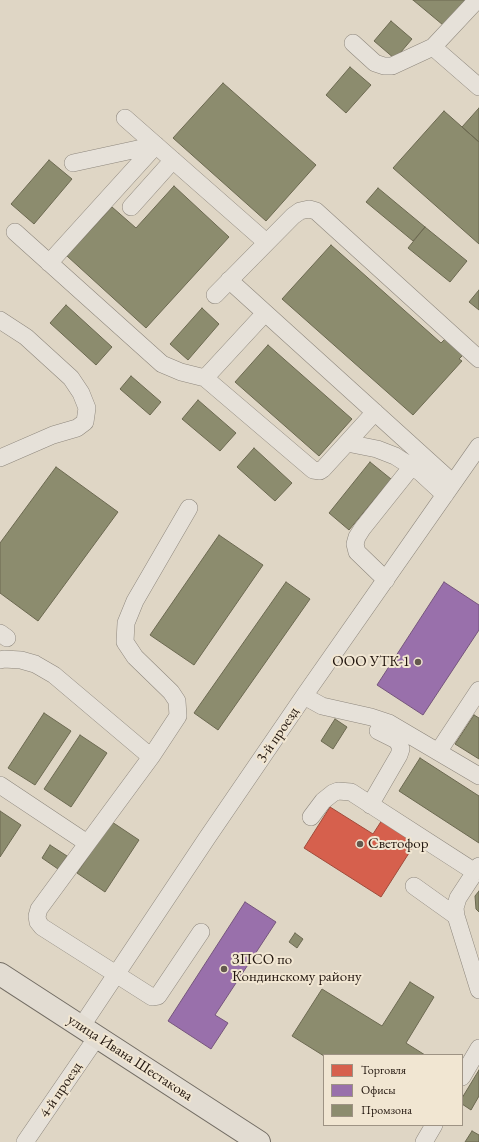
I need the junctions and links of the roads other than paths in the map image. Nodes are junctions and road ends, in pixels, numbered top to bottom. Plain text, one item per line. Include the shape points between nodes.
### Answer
1 (477, 0) edge
2 (353, 43) dead end
3 (433, 47) junction
4 (479, 87) edge
5 (125, 118) dead end
6 (156, 145) junction
7 (173, 160) junction
8 (73, 163) dead end
9 (131, 207) dead end
10 (15, 232) dead end
11 (266, 242) junction
12 (49, 263) junction
13 (229, 280) junction
14 (215, 295) dead end
15 (265, 313) junction
16 (0, 320) edge
17 (479, 359) edge
18 (205, 378) junction
19 (375, 412) junction
20 (347, 443) junction
21 (479, 446) edge
22 (0, 458) edge
23 (417, 460) junction
24 (449, 489) junction
25 (189, 508) dead end
26 (386, 580) junction
27 (0, 660) edge
28 (479, 690) edge
29 (304, 696) junction
30 (339, 710) junction
31 (438, 752) junction
32 (152, 756) junction
33 (479, 776) edge
34 (0, 785) edge
35 (370, 805) junction
36 (311, 817) dead end
37 (87, 843) junction
38 (477, 869) edge
39 (414, 886) dead end
40 (456, 916) junction
41 (201, 932) dead end
42 (0, 974) edge
43 (116, 974) junction
44 (479, 990) edge
45 (89, 1032) junction
46 (479, 1048) edge
47 (463, 1075) edge
48 (433, 1126) edge
49 (25, 1142) edge
50 (259, 1142) edge
51 (424, 1142) edge

1 - 3 street
2 - 3 street via 375,63 384,66 392,66
3 - 4 street
5 - 6 street
6 - 7 street
6 - 8 street
6 - 12 street
7 - 9 street
7 - 11 street
10 - 12 street
11 - 13 street
11 - 17 street via 300,211 316,211
12 - 18 street via 162,364
13 - 14 street
13 - 15 street
15 - 18 street
15 - 19 street
16 - 22 street via 26,337 71,378 87,408 85,422 77,428 53,435
18 - 20 street via 313,470 323,469
19 - 20 street
19 - 23 street
20 - 23 street
21 - 24 street, 3-й проезд
23 - 24 street
23 - 26 street via 362,529 355,544 357,552
24 - 26 street, 3-й проезд
25 - 32 street via 135,601 126,623 125,642 134,657 177,701 178,716
26 - 29 street, 3-й проезд
27 - 32 street via 21,660 35,664 54,675
28 - 31 street
29 - 30 street via 322,706
29 - 43 street, 3-й проезд
30 - 31 street via 388,723
30 - 35 street via 396,740 401,749
31 - 33 street
32 - 37 street
34 - 37 street
35 - 36 street via 351,792 338,791 323,801
35 - 38 street
37 - 43 street via 39,909 38,922
38 - 40 street via 458,898
39 - 40 street
40 - 44 street
41 - 43 street via 158,996 152,997
42 - 45 main road, улица Ивана Шестакова
43 - 45 street, 3-й проезд
45 - 49 street, 4-й проезд
45 - 50 main road, улица Ивана Шестакова
46 - 47 street
48 - 51 street

